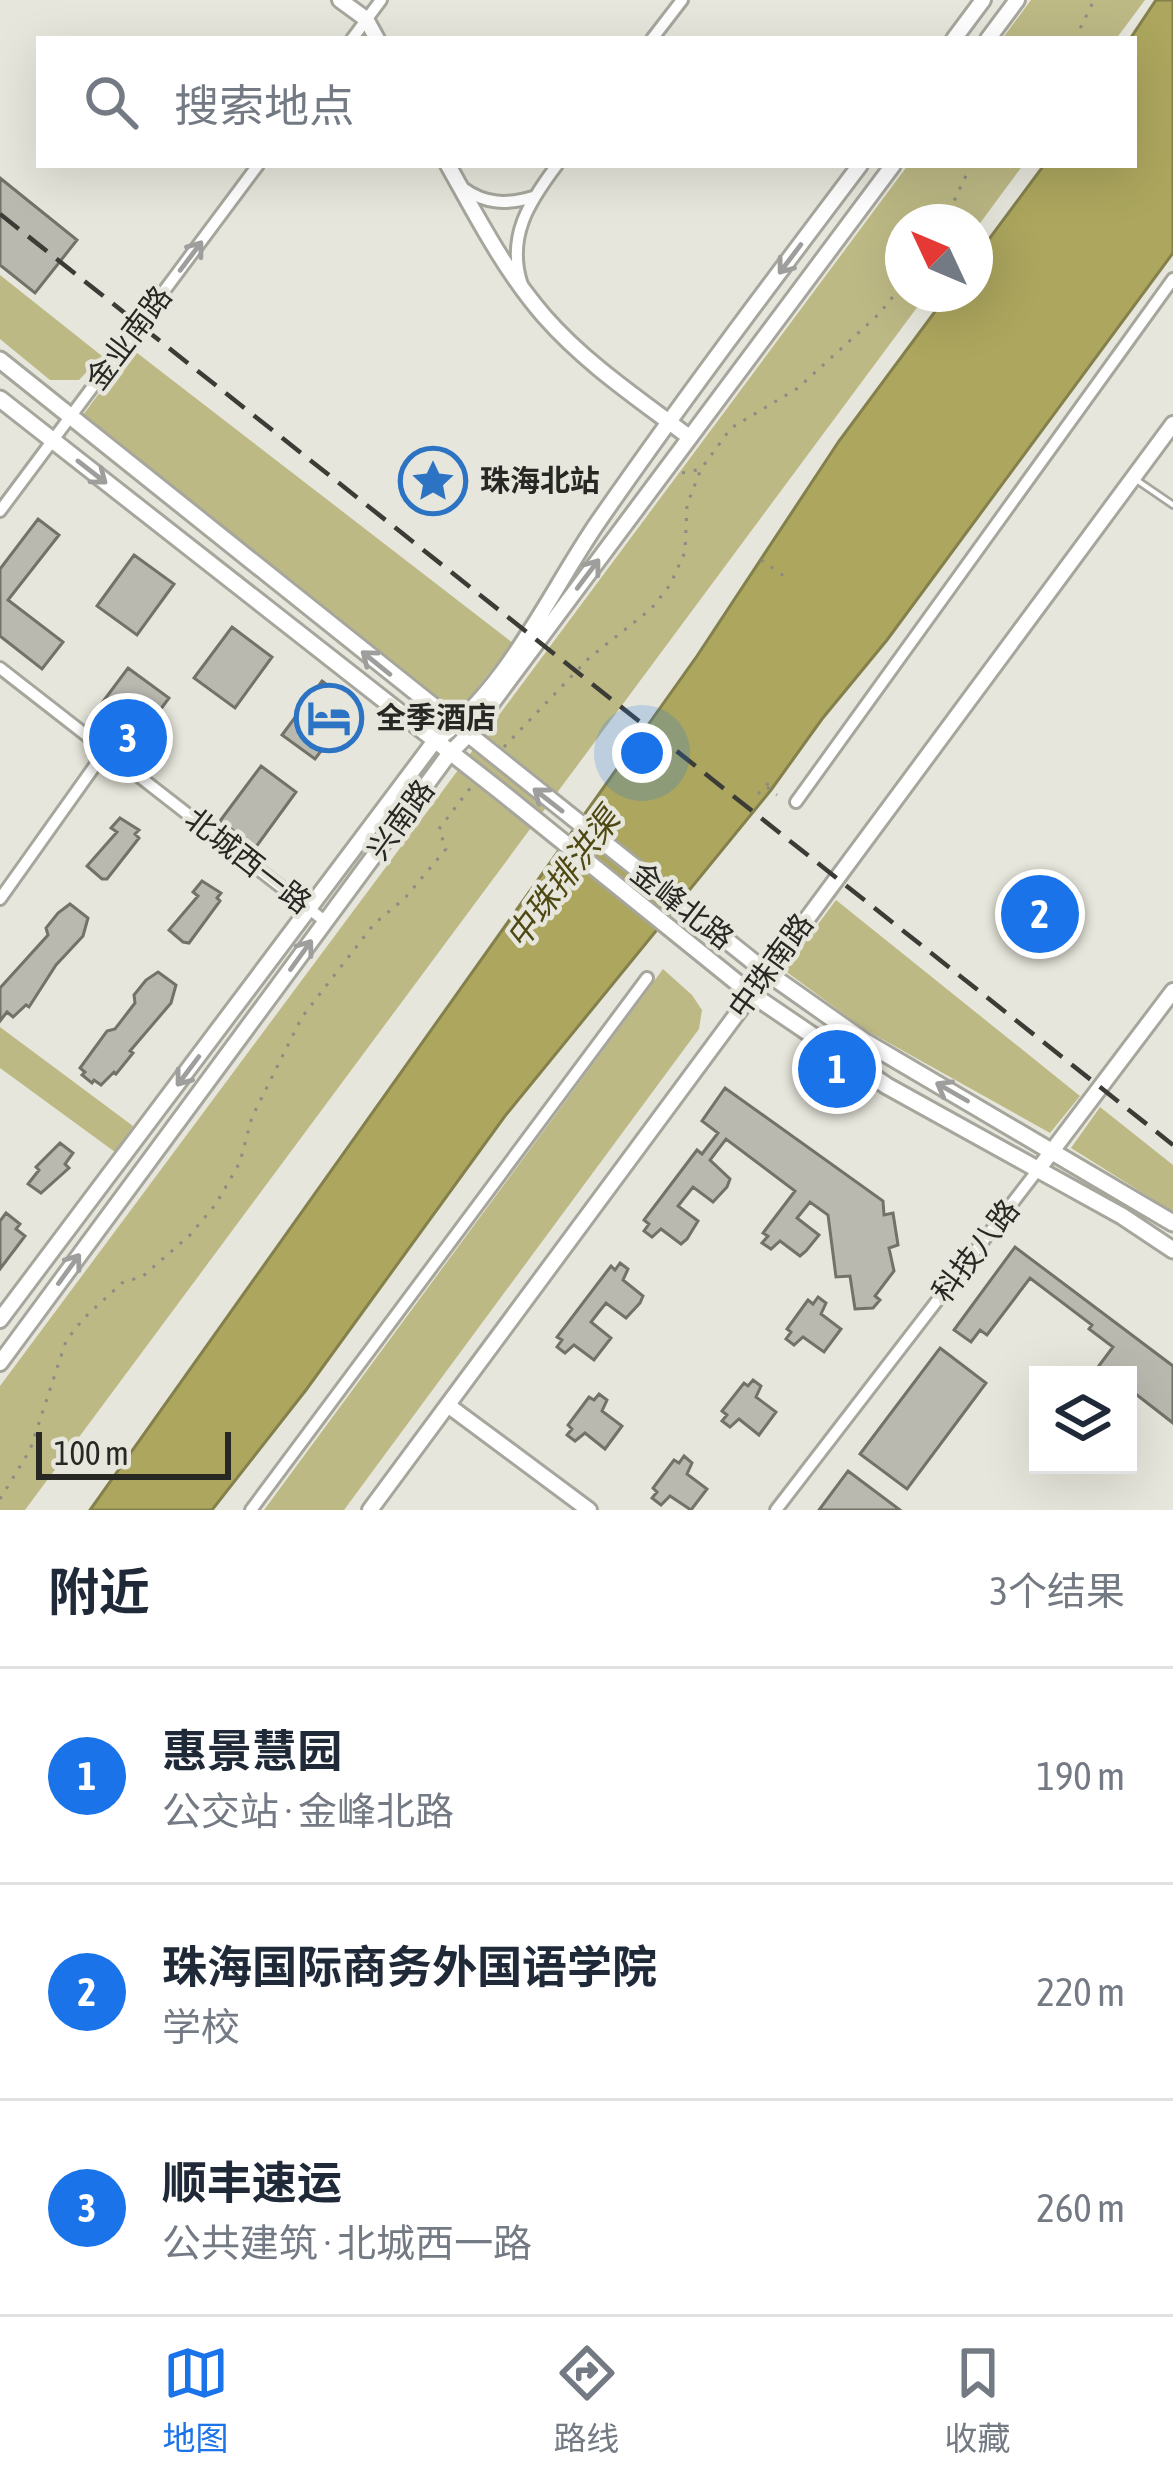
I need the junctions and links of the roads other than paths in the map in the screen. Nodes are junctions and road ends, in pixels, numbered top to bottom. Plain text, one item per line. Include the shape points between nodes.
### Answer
1 (340, 0) edge
2 (381, 0) edge
3 (682, 0) edge
4 (983, 0) edge
5 (1017, 0) edge
6 (366, 20) junction
7 (354, 36) edge
8 (375, 36) edge
9 (654, 36) edge
10 (956, 36) edge
11 (990, 36) edge
12 (256, 168) edge
13 (450, 168) edge
14 (555, 168) edge
15 (858, 168) edge
16 (891, 168) edge
17 (460, 185) junction
18 (533, 197) junction
19 (1173, 279) edge
20 (526, 294) junction
21 (0, 360) edge
22 (0, 399) edge
23 (71, 417) junction
24 (668, 422) junction
25 (1173, 424) edge
26 (689, 437) junction
27 (52, 441) junction
28 (1133, 478) junction
29 (1173, 505) edge
30 (0, 512) edge
31 (0, 668) edge
32 (462, 731) junction
33 (434, 742) junction
34 (106, 750) junction
35 (449, 754) junction
36 (796, 802) dead end
37 (0, 899) edge
38 (310, 909) junction
39 (326, 922) junction
40 (766, 972) junction
41 (646, 978) dead end
42 (1173, 991) edge
43 (751, 994) junction
44 (1054, 1150) junction
45 (1037, 1171) junction
46 (1173, 1223) edge
47 (1173, 1250) edge
48 (0, 1320) edge
49 (0, 1363) edge
50 (449, 1406) junction
51 (251, 1510) edge
52 (370, 1510) edge
53 (589, 1510) edge
54 (776, 1510) edge

1 - 6 street
2 - 6 street
3 - 9 street
4 - 10 street
5 - 11 street
6 - 7 street
6 - 8 street
23 -> 12 street, 金业南路
13 - 17 street
14 - 18 street
15 -> 24 street, 兴南路
16 - 26 street, 兴南路
17 - 18 street via 487,201
17 - 20 street
18 - 20 street via 516,255
19 - 36 street
20 - 24 street via 590,362
21 - 23 main road, 金峰北路
22 - 27 main road, 金峰北路
23 - 27 street, 金业南路
32 -> 23 main road, 金峰北路
24 - 26 street
24 - 32 street, 兴南路
25 - 28 street, 中珠南路
32 -> 26 street, 兴南路
27 - 30 street, 金业南路
27 -> 33 main road, 金峰北路
28 - 29 lane
28 - 40 street, 中珠南路
31 - 34 street, 北城西一路
32 - 33 street, 兴南路
32 - 35 street, 兴南路
40 -> 32 main road, 金峰北路
33 - 35 main road, 金峰北路
33 - 38 street, 兴南路
34 - 37 street
34 - 38 street, 北城西一路
35 - 39 street, 兴南路
35 - 43 main road, 金峰北路
38 - 39 street, 北城西一路
38 -> 48 street, 兴南路
49 -> 39 street, 兴南路
40 - 43 street, 中珠南路
44 -> 40 main road, 金峰北路 via 864,1041
41 - 51 street
42 - 44 street, 科技八路
43 - 45 main road, 金峰北路 via 886,1086
43 - 50 street, 中珠南路
44 - 45 street, 科技八路
44 - 46 main road, 金峰北路
45 - 47 main road, 金峰北路
45 - 54 street, 科技八路
50 - 52 street, 中珠南路
50 - 53 street

